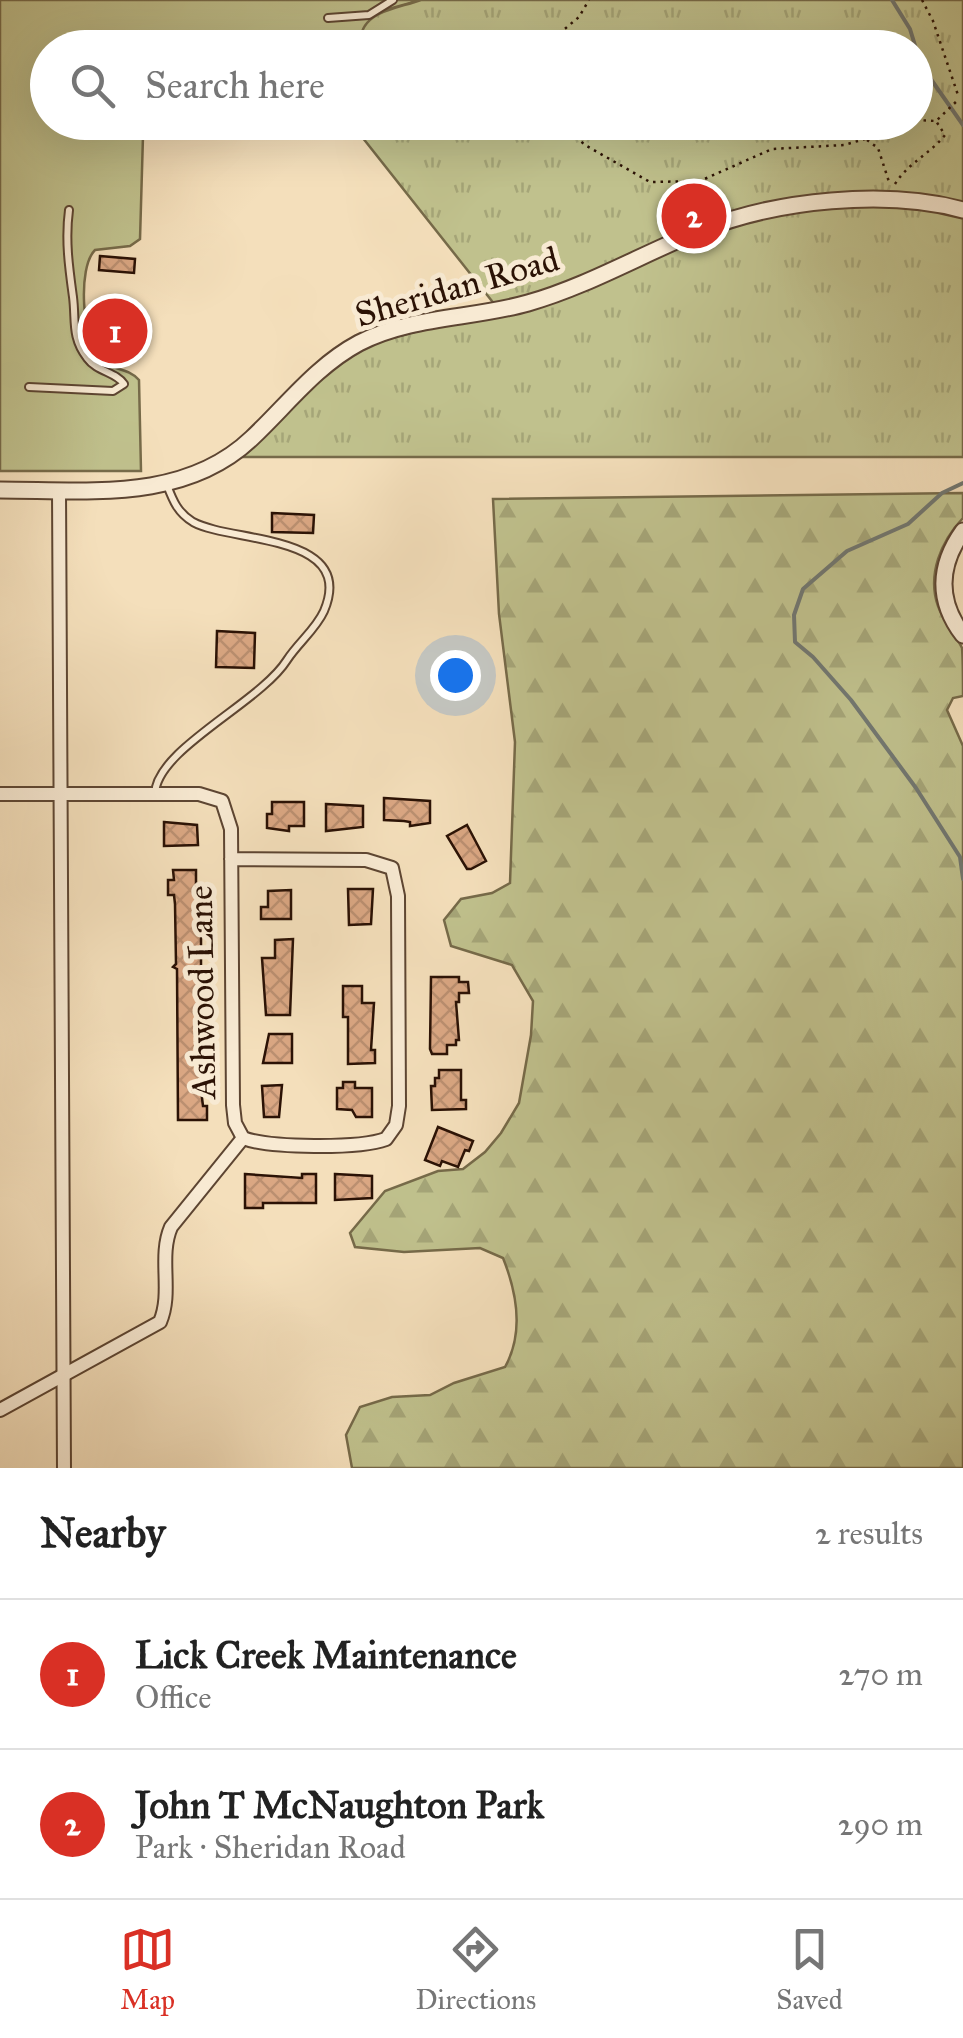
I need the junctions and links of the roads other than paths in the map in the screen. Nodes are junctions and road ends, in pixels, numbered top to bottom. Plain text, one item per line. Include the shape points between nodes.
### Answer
1 (393, 0) edge
2 (328, 18) dead end
3 (69, 210) dead end
4 (963, 210) edge
5 (29, 387) dead end
6 (167, 484) junction
7 (0, 490) edge
8 (59, 490) junction
9 (963, 531) edge
10 (963, 636) edge
11 (0, 794) edge
12 (60, 794) junction
13 (155, 794) junction
14 (231, 859) junction
15 (243, 1138) junction
16 (63, 1378) junction
17 (0, 1410) edge
18 (64, 1468) edge

1 - 2 lane via 370,15
3 - 5 lane via 76,339 98,370 124,384 112,390
4 - 6 street, Sheridan Road via 895,200 772,210 708,228 527,304 376,336 315,373 227,457
6 - 8 street, Sheridan Road
6 - 13 lane via 177,509 192,521 308,553 322,568 327,598 318,622 279,672 166,767
7 - 8 street, Sheridan Road
8 - 12 street
9 - 10 street via 942,585
11 - 12 street
12 - 13 street
12 - 16 street
13 - 14 street, Ashwood Lane via 199,794 222,802
14 - 15 street, Ashwood Lane via 233,1105
14 - 15 street, Ashwood Lane via 375,861 392,868 398,887 394,1132 363,1144
15 - 16 street via 171,1227 160,1322
16 - 17 street
16 - 18 street

